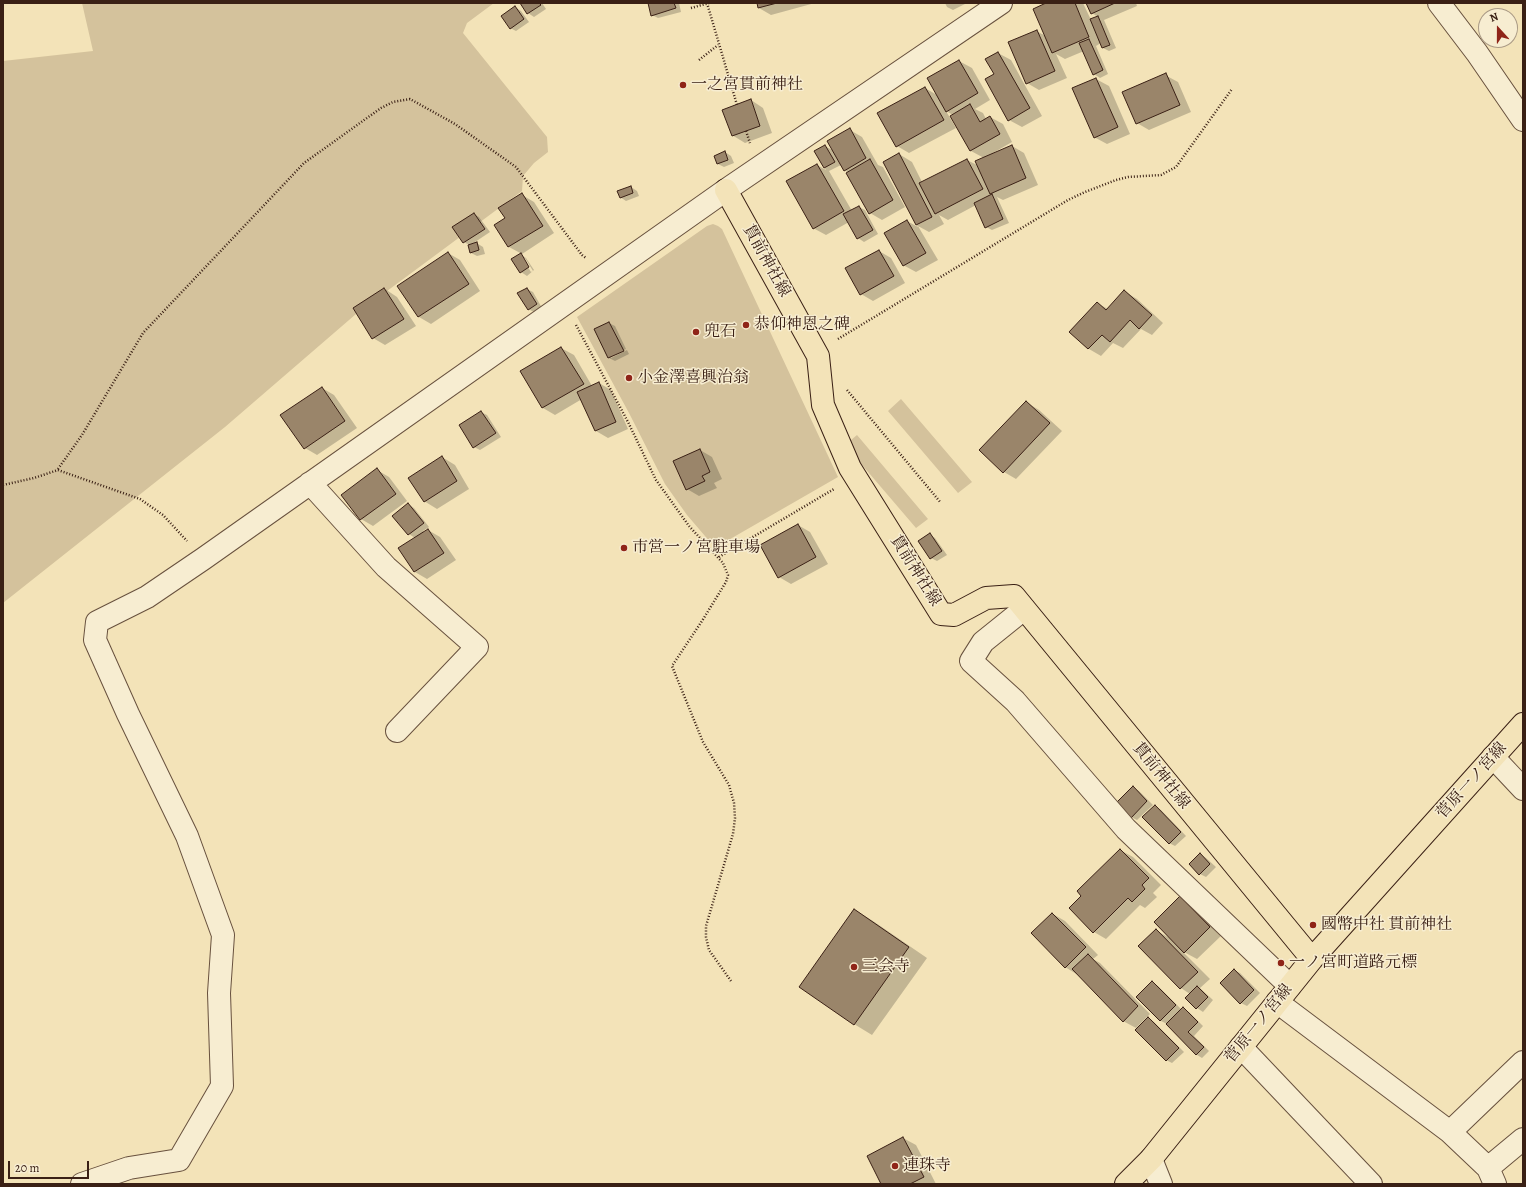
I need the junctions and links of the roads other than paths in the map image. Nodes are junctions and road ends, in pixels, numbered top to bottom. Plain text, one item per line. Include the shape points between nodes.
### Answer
1 (1001, 3) edge
2 (1439, 3) edge
3 (1523, 120) edge
4 (726, 190) junction
5 (310, 483) junction
6 (1024, 609) junction
7 (1523, 724) edge
8 (397, 731) dead end
9 (1493, 757) junction
10 (1523, 789) edge
11 (1312, 959) junction
12 (1283, 994) junction
13 (1241, 1048) junction
14 (1523, 1062) edge
15 (1450, 1132) junction
16 (1523, 1139) edge
17 (1152, 1160) junction
18 (1491, 1176) edge
19 (82, 1184) edge
20 (1126, 1184) edge
21 (1161, 1184) edge
22 (1371, 1184) edge

1 - 4 street
2 - 3 street
4 - 5 street
4 - 6 main road, 貫前神社線 via 818,356 823,405 850,468 941,614 954,615 986,598 1014,596
5 - 8 street via 386,567 477,647
5 - 19 street via 147,597 98,622 95,640 187,836 223,935 219,993 222,1086 179,1160 129,1168
6 - 11 main road, 貫前神社線
6 - 12 street via 983,642 971,661 1015,701 1126,829
7 - 9 main road, 菅原一ノ宮線
9 - 10 street
9 - 11 main road, 菅原一ノ宮線
11 - 12 main road, 菅原一ノ宮線
12 - 13 main road, 菅原一ノ宮線
12 - 15 street
13 - 17 main road, 菅原一ノ宮線
13 - 22 street
14 - 15 street
15 - 18 street
16 - 18 street
17 - 20 main road, 菅原一ノ宮線
17 - 21 street

